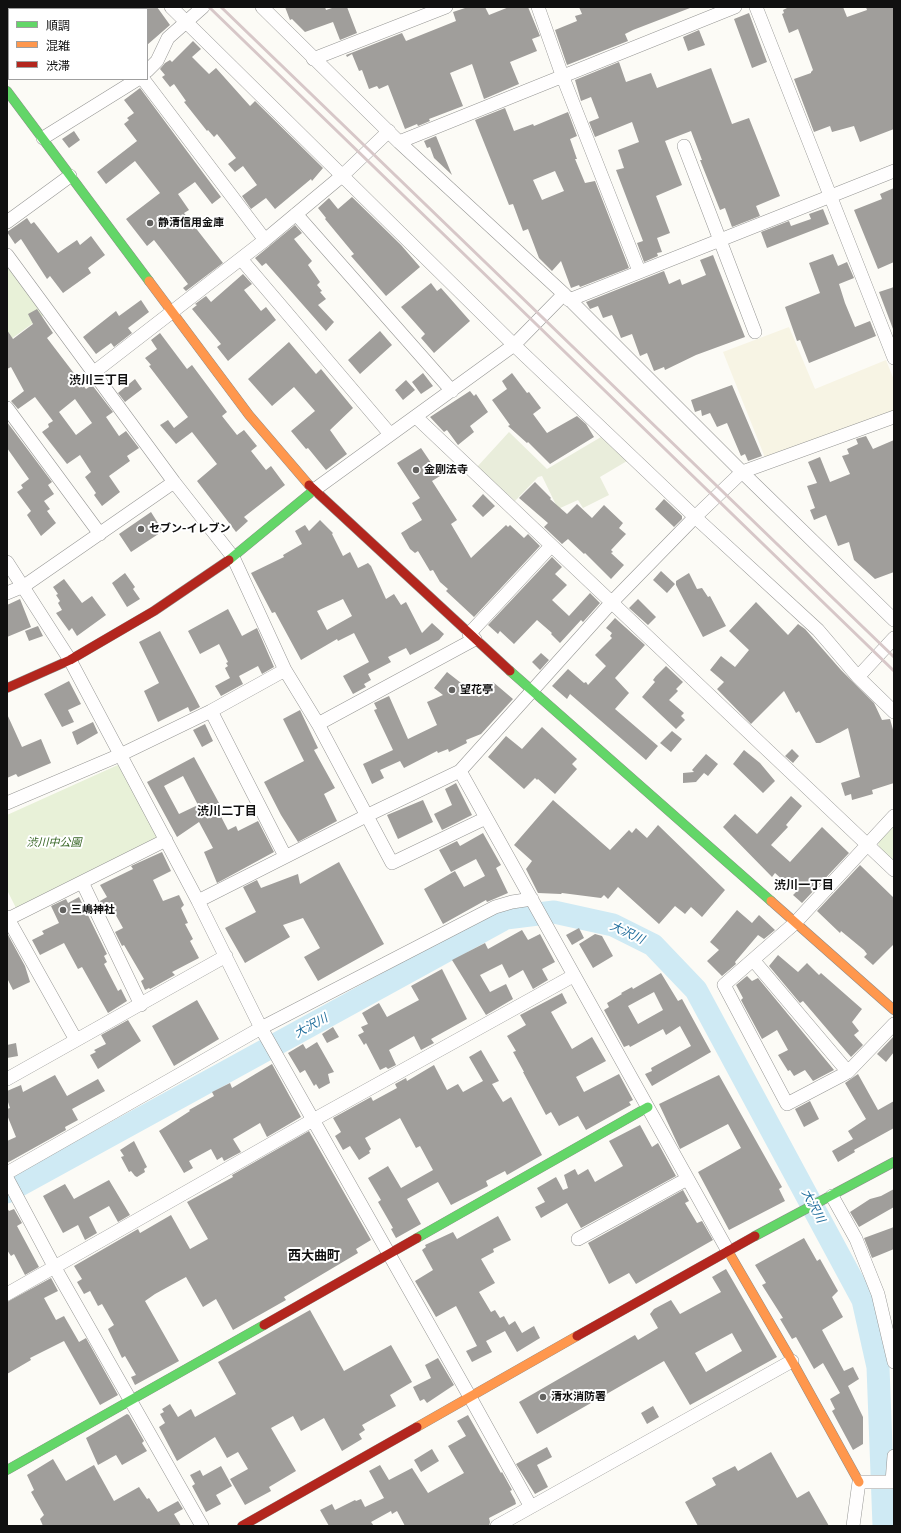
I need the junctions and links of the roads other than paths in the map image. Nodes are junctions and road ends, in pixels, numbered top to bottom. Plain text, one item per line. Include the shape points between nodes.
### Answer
1 (171, 7) edge
2 (203, 7) edge
3 (262, 7) edge
4 (446, 7) edge
5 (538, 7) edge
6 (736, 7) edge
7 (756, 7) edge
8 (186, 21) junction
9 (313, 59) junction
10 (148, 70) edge
11 (562, 75) junction
12 (136, 80) edge
13 (143, 80) edge
14 (7, 91) edge
15 (389, 131) junction
16 (43, 138) junction
17 (399, 142) junction
18 (684, 146) dead end
19 (894, 171) edge
20 (343, 174) junction
21 (70, 176) junction
22 (830, 195) junction
23 (296, 214) junction
24 (7, 222) edge
25 (720, 239) junction
26 (265, 240) junction
27 (7, 254) edge
28 (241, 259) junction
29 (639, 271) junction
30 (566, 297) junction
31 (171, 313) junction
32 (755, 332) dead end
33 (514, 344) junction
34 (894, 358) edge
35 (93, 374) junction
36 (452, 391) junction
37 (7, 408) edge
38 (416, 417) junction
39 (894, 417) edge
40 (390, 434) junction
41 (742, 472) junction
42 (174, 482) junction
43 (314, 490) junction
44 (694, 517) junction
45 (100, 534) junction
46 (551, 546) junction
47 (232, 557) junction
48 (7, 562) edge
49 (24, 586) junction
50 (7, 593) edge
51 (611, 603) junction
52 (894, 620) edge
53 (472, 637) junction
54 (894, 638) edge
55 (70, 660) junction
56 (286, 670) junction
57 (858, 677) junction
58 (7, 688) edge
59 (533, 692) junction
60 (211, 711) junction
61 (894, 712) edge
62 (318, 724) junction
63 (120, 755) junction
64 (460, 771) junction
65 (7, 803) edge
66 (366, 816) junction
67 (894, 816) edge
68 (486, 818) junction
69 (166, 840) junction
70 (868, 846) junction
71 (285, 856) junction
72 (894, 870) edge
73 (82, 882) junction
74 (532, 899) junction
75 (198, 901) junction
76 (8, 918) edge
77 (795, 923) junction
78 (226, 956) junction
79 (754, 961) junction
80 (573, 976) junction
81 (141, 1004) junction
82 (894, 1010) edge
83 (894, 1024) edge
84 (261, 1028) junction
85 (76, 1040) junction
86 (848, 1072) junction
87 (7, 1079) edge
88 (648, 1107) junction
89 (313, 1120) junction
90 (894, 1162) edge
91 (7, 1173) edge
92 (7, 1178) edge
93 (687, 1179) junction
94 (830, 1197) junction
95 (578, 1239) dead end
96 (728, 1251) junction
97 (390, 1254) junction
98 (55, 1268) junction
99 (7, 1294) edge
100 (792, 1361) junction
101 (894, 1362) edge
102 (470, 1397) junction
103 (131, 1399) junction
104 (894, 1456) edge
105 (7, 1470) edge
106 (862, 1482) junction
107 (893, 1482) edge
108 (531, 1507) junction
109 (202, 1526) edge
110 (242, 1526) edge
111 (497, 1526) edge
112 (854, 1526) edge

1 - 8 street
2 - 8 street
3 - 9 street
4 - 9 street
5 - 11 street
6 - 11 street
7 - 22 street
8 - 10 street via 168,38 158,61
8 - 20 street
9 - 15 street
11 - 17 street
11 - 29 street
12 - 16 street
13 - 26 street
14 - 16 street
15 - 17 street
15 - 20 street
16 - 21 street
17 - 30 street
18 - 25 street
19 - 22 street
20 - 23 street
20 - 33 street
21 - 24 street
21 - 31 street
22 - 25 street
22 - 34 street
23 - 26 street
23 - 36 street
25 - 29 street
25 - 32 street
26 - 28 street
27 - 35 street
28 - 31 street
28 - 40 street
29 - 30 street
30 - 33 street
30 - 41 street
31 - 35 street
31 - 43 street via 249,415
33 - 36 street
33 - 44 street
35 - 42 street
36 - 38 street
37 - 45 street
38 - 40 street
38 - 46 street
39 - 41 street
40 - 43 street
41 - 44 street
41 - 52 street
42 - 45 street
42 - 47 street
43 - 47 street
43 - 53 street
44 - 51 street
44 - 57 street via 818,630
45 - 49 street
46 - 51 street
46 - 53 street
47 - 55 street via 154,611
47 - 56 street
48 - 49 street
49 - 50 street
49 - 55 street
51 - 59 street
51 - 70 street
53 - 59 street
53 - 62 street
54 - 57 street
55 - 58 street
55 - 63 street
56 - 60 street
56 - 62 street
57 - 61 street
59 - 64 street
59 - 77 street
60 - 63 street
60 - 71 street
62 - 66 street
63 - 65 street
63 - 69 street
64 - 66 street
64 - 68 street
66 - 68 street via 392,863
66 - 71 street
67 - 70 street
68 - 74 street
69 - 73 street
69 - 75 street
70 - 72 street
70 - 77 street
71 - 75 street
73 - 76 street
73 - 81 street
74 - 80 street
74 - 84 street via 495,907
75 - 78 street
76 - 85 street
77 - 79 street
77 - 82 street
78 - 81 street
78 - 84 street
79 - 86 street
79 - 86 street via 724,985 787,1104
80 - 88 street
80 - 89 street
81 - 85 street
83 - 86 street
84 - 89 street
84 - 91 street
85 - 87 street
88 - 93 street
88 - 97 street
89 - 97 street
89 - 98 street
90 - 94 street
92 - 98 street
93 - 95 street
93 - 96 street
94 - 96 street
94 - 101 street via 856,1239 878,1294
96 - 100 street
96 - 102 street
97 - 102 street
97 - 103 street
98 - 99 street
98 - 103 street
100 - 106 street
100 - 108 street
102 - 108 street
102 - 110 street
103 - 105 street
103 - 109 street
104 - 107 street
106 - 107 street
106 - 112 street
108 - 111 street

